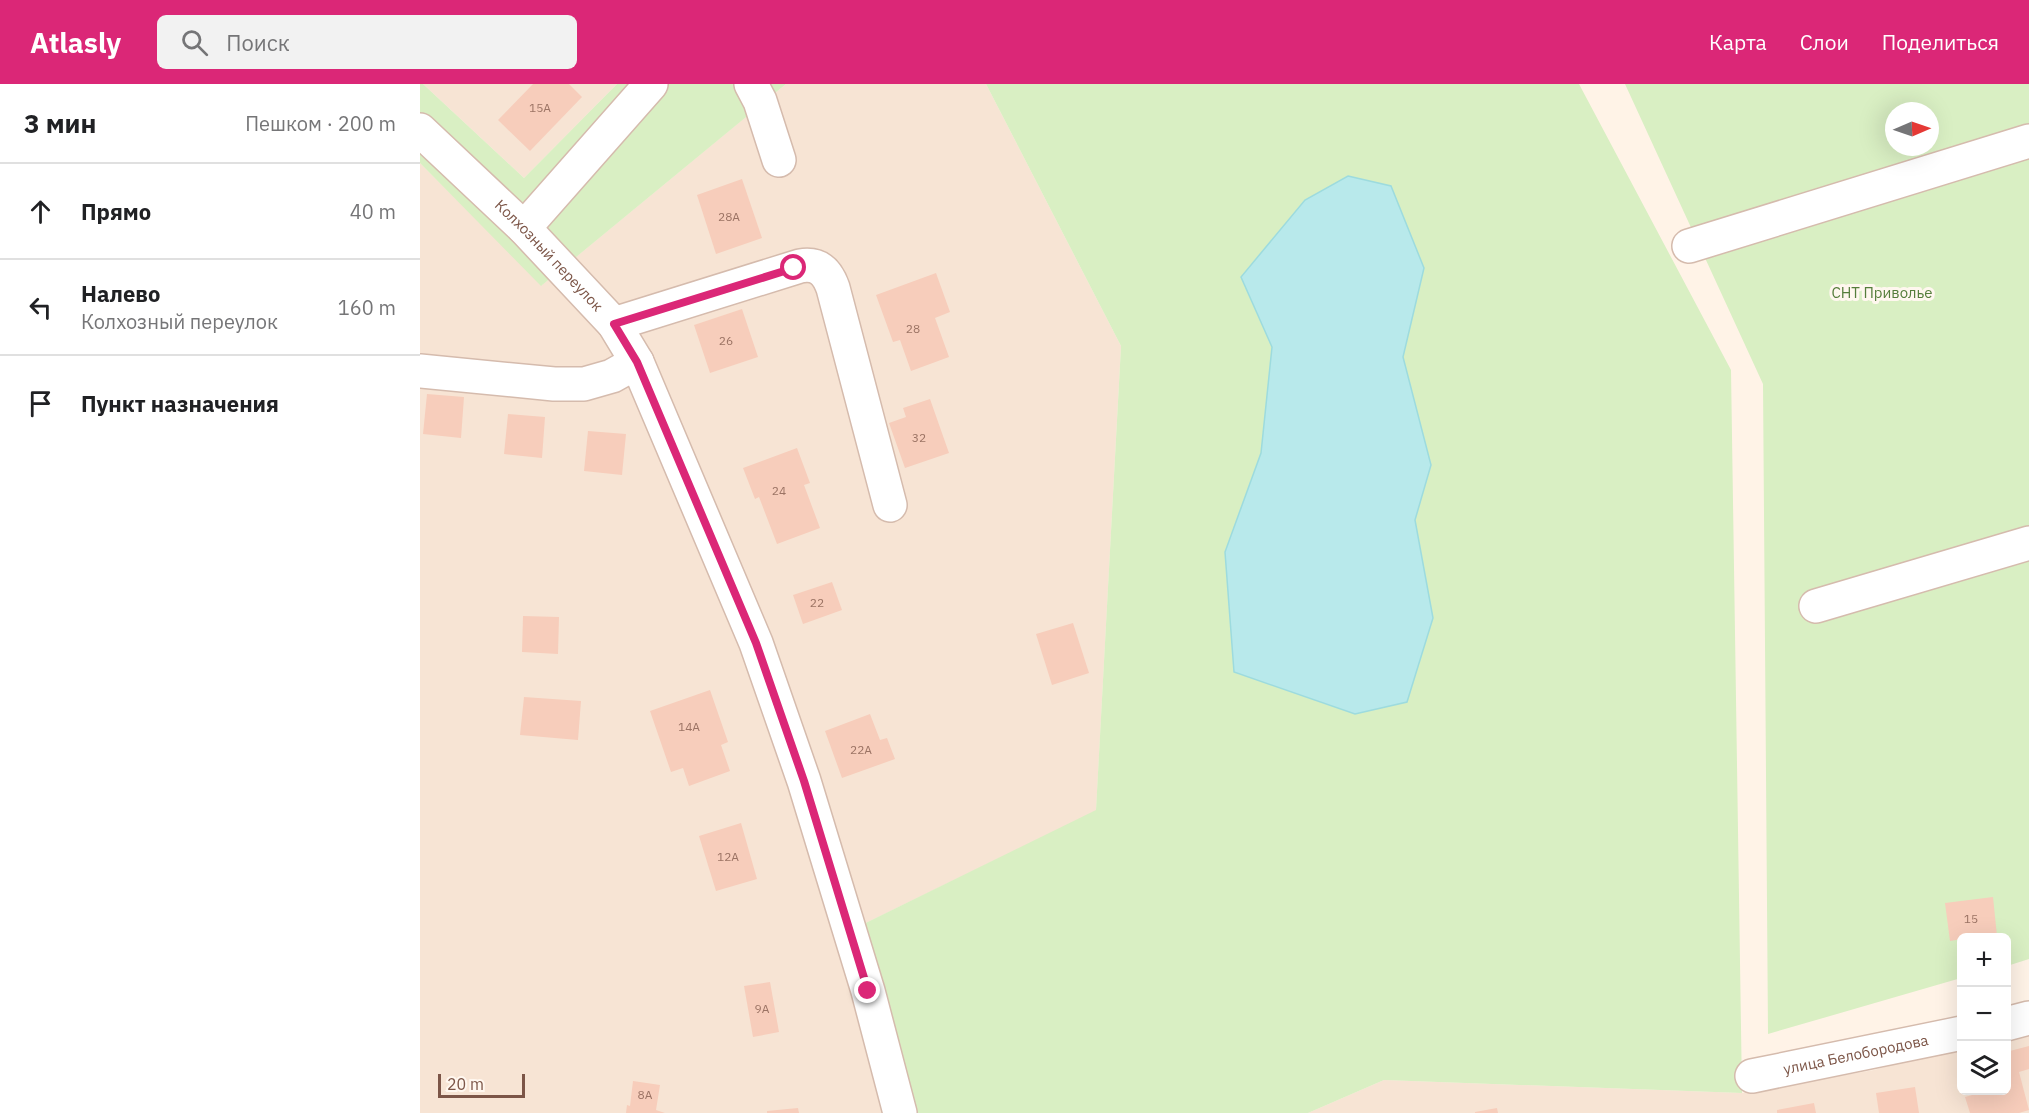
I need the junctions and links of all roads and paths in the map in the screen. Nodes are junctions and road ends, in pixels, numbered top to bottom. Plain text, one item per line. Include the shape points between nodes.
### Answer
1 (651, 84) edge
2 (751, 84) edge
3 (420, 130) edge
4 (2029, 141) edge
5 (779, 160) dead end
6 (524, 228) junction
7 (1689, 246) dead end
8 (614, 324) junction
9 (637, 362) junction
10 (420, 371) edge
11 (890, 506) dead end
12 (2029, 543) edge
13 (1816, 606) dead end
14 (2029, 1018) edge
15 (2011, 1023) edge
16 (1957, 1034) edge
17 (1752, 1076) dead end
18 (900, 1113) edge

1 - 6 street
2 - 5 street
3 - 6 street, Колхозный переулок
4 - 7 street
6 - 8 street, Колхозный переулок
8 - 9 street, Колхозный переулок
8 - 11 street via 800,266 824,271 833,288
9 - 10 street via 612,376 584,384
9 - 18 street, Колхозный переулок via 756,643 804,781 868,991
12 - 13 street
14 - 15 street
16 - 17 street, улица Белобородова

